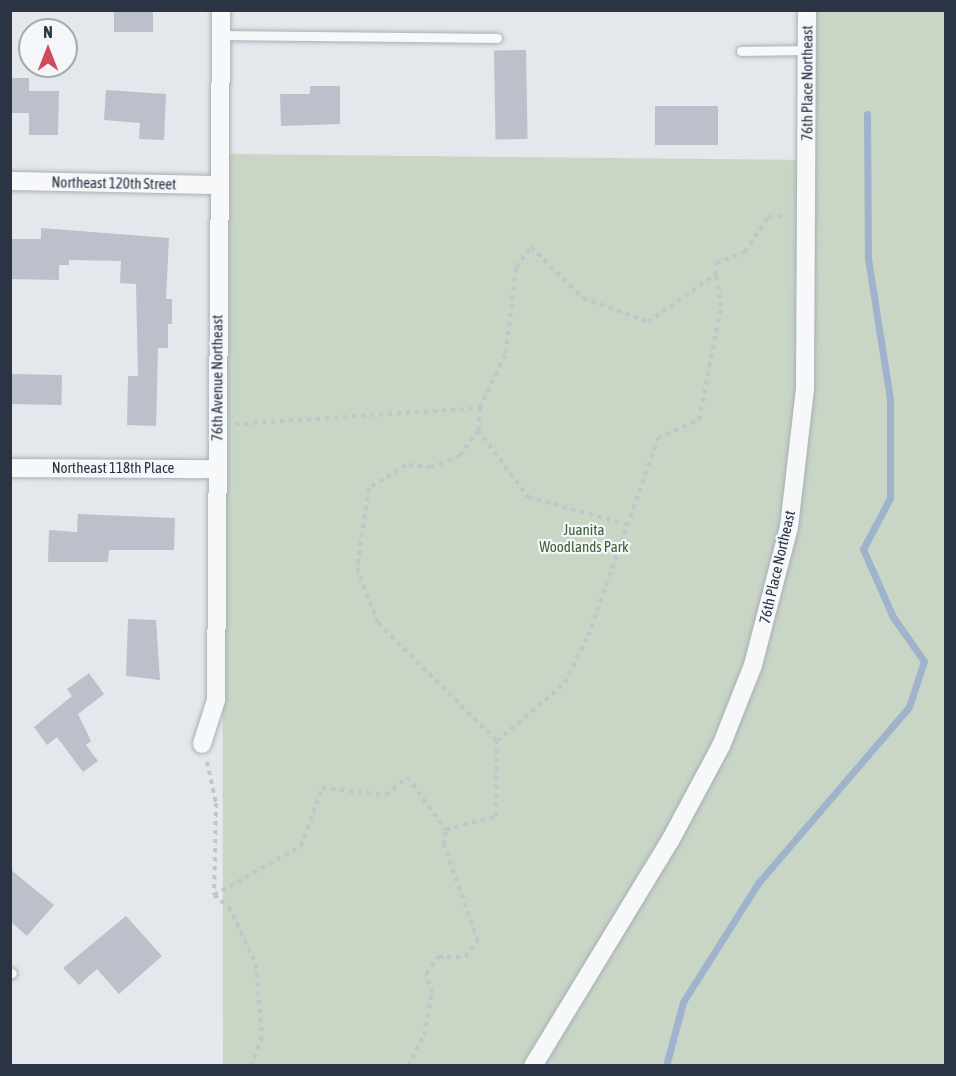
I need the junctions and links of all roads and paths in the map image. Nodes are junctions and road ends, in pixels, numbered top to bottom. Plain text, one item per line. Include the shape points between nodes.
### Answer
1 (221, 10) edge
2 (807, 10) edge
3 (221, 35) junction
4 (497, 38) dead end
5 (807, 50) junction
6 (741, 51) dead end
7 (10, 181) edge
8 (218, 185) junction
9 (806, 215) junction
10 (716, 274) junction
11 (480, 408) junction
12 (217, 426) junction
13 (478, 430) junction
14 (10, 468) edge
15 (216, 469) junction
16 (625, 524) junction
17 (497, 741) junction
18 (202, 744) joint
19 (446, 830) junction
20 (214, 895) junction
21 (252, 1065) edge
22 (408, 1065) edge
23 (533, 1065) edge

1 - 3 street, 76th Avenue Northeast
2 - 5 street, 76th Place Northeast
3 - 4 lane
3 - 8 street, 76th Avenue Northeast
5 - 6 lane
5 - 9 street, 76th Place Northeast
7 - 8 street, Northeast 120th Street
8 - 12 street, 76th Avenue Northeast
9 - 10 path via 768,217 745,252 716,263
9 - 23 street, 76th Place Northeast via 805,388 789,527 753,665 721,746 670,841
10 - 11 path via 648,322 582,298 531,247 516,267 506,353
10 - 16 path via 721,307 699,420 658,438
11 - 12 path
11 - 13 path
12 - 15 street, 76th Avenue Northeast
13 - 16 path via 528,497
13 - 17 path via 460,456 431,466 406,465 369,488 357,568 378,623
14 - 15 street, Northeast 118th Place
15 - 18 street, 76th Avenue Northeast via 216,700
16 - 17 path via 588,636 565,683
17 - 19 path via 496,816
18 - 20 path via 216,802
19 - 20 path via 407,777 386,795 322,788 301,846
19 - 22 path via 444,845 478,941 465,957 438,957 426,974 432,993 428,1014
20 - 21 path via 229,907 256,964 262,1037

